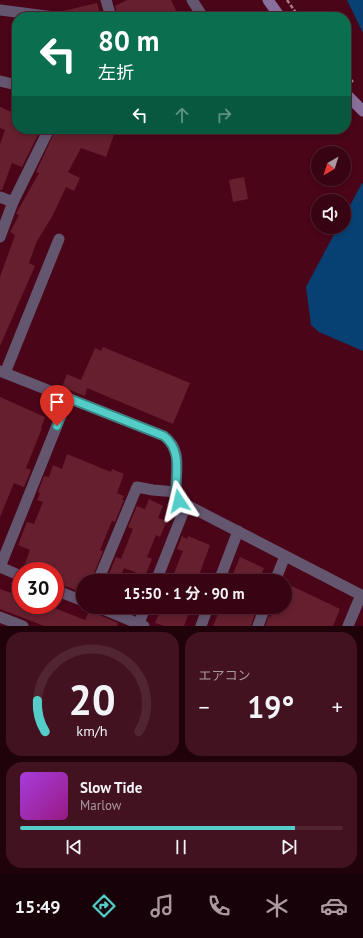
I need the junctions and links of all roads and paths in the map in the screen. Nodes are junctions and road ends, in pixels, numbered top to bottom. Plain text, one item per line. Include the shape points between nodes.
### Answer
1 (106, 0) edge
2 (192, 0) edge
3 (268, 0) edge
4 (287, 0) edge
5 (0, 10) edge
6 (15, 12) edge
7 (110, 12) edge
8 (200, 12) edge
9 (276, 12) edge
10 (295, 12) edge
11 (0, 81) edge
12 (12, 83) edge
13 (351, 99) edge
14 (363, 111) edge
15 (47, 134) edge
16 (0, 197) edge
17 (13, 202) junction
18 (0, 237) edge
19 (59, 240) dead end
20 (3, 372) edge
21 (68, 398) junction
22 (176, 492) junction
23 (186, 505) junction
24 (238, 531) junction
25 (285, 556) junction
26 (0, 567) edge
27 (12, 572) edge
28 (101, 574) edge
29 (159, 574) edge
30 (221, 574) edge
31 (278, 574) edge
32 (64, 594) edge
33 (362, 596) edge
34 (76, 598) edge
35 (115, 614) edge
36 (144, 614) edge
37 (205, 614) edge
38 (262, 614) edge
39 (0, 617) edge
40 (142, 625) edge
41 (23, 626) edge
42 (200, 626) edge
43 (258, 626) edge
44 (348, 626) edge

1 - 7 street
2 - 8 street
3 - 9 main road
4 - 10 path
5 - 6 street
11 - 12 street
13 - 14 main road
15 - 17 street
16 - 17 street
17 - 18 street
19 - 20 street
20 - 21 street
21 - 22 street via 160,433 167,438 177,454
21 - 26 street
22 - 23 street via 177,499
22 - 28 street via 137,487
23 - 24 street
23 - 29 street
24 - 25 street
24 - 30 street
25 - 31 street
25 - 33 street
26 - 27 street
32 - 34 street
33 - 44 street
35 - 40 street
36 - 40 street
37 - 42 street
38 - 43 street
39 - 41 street

